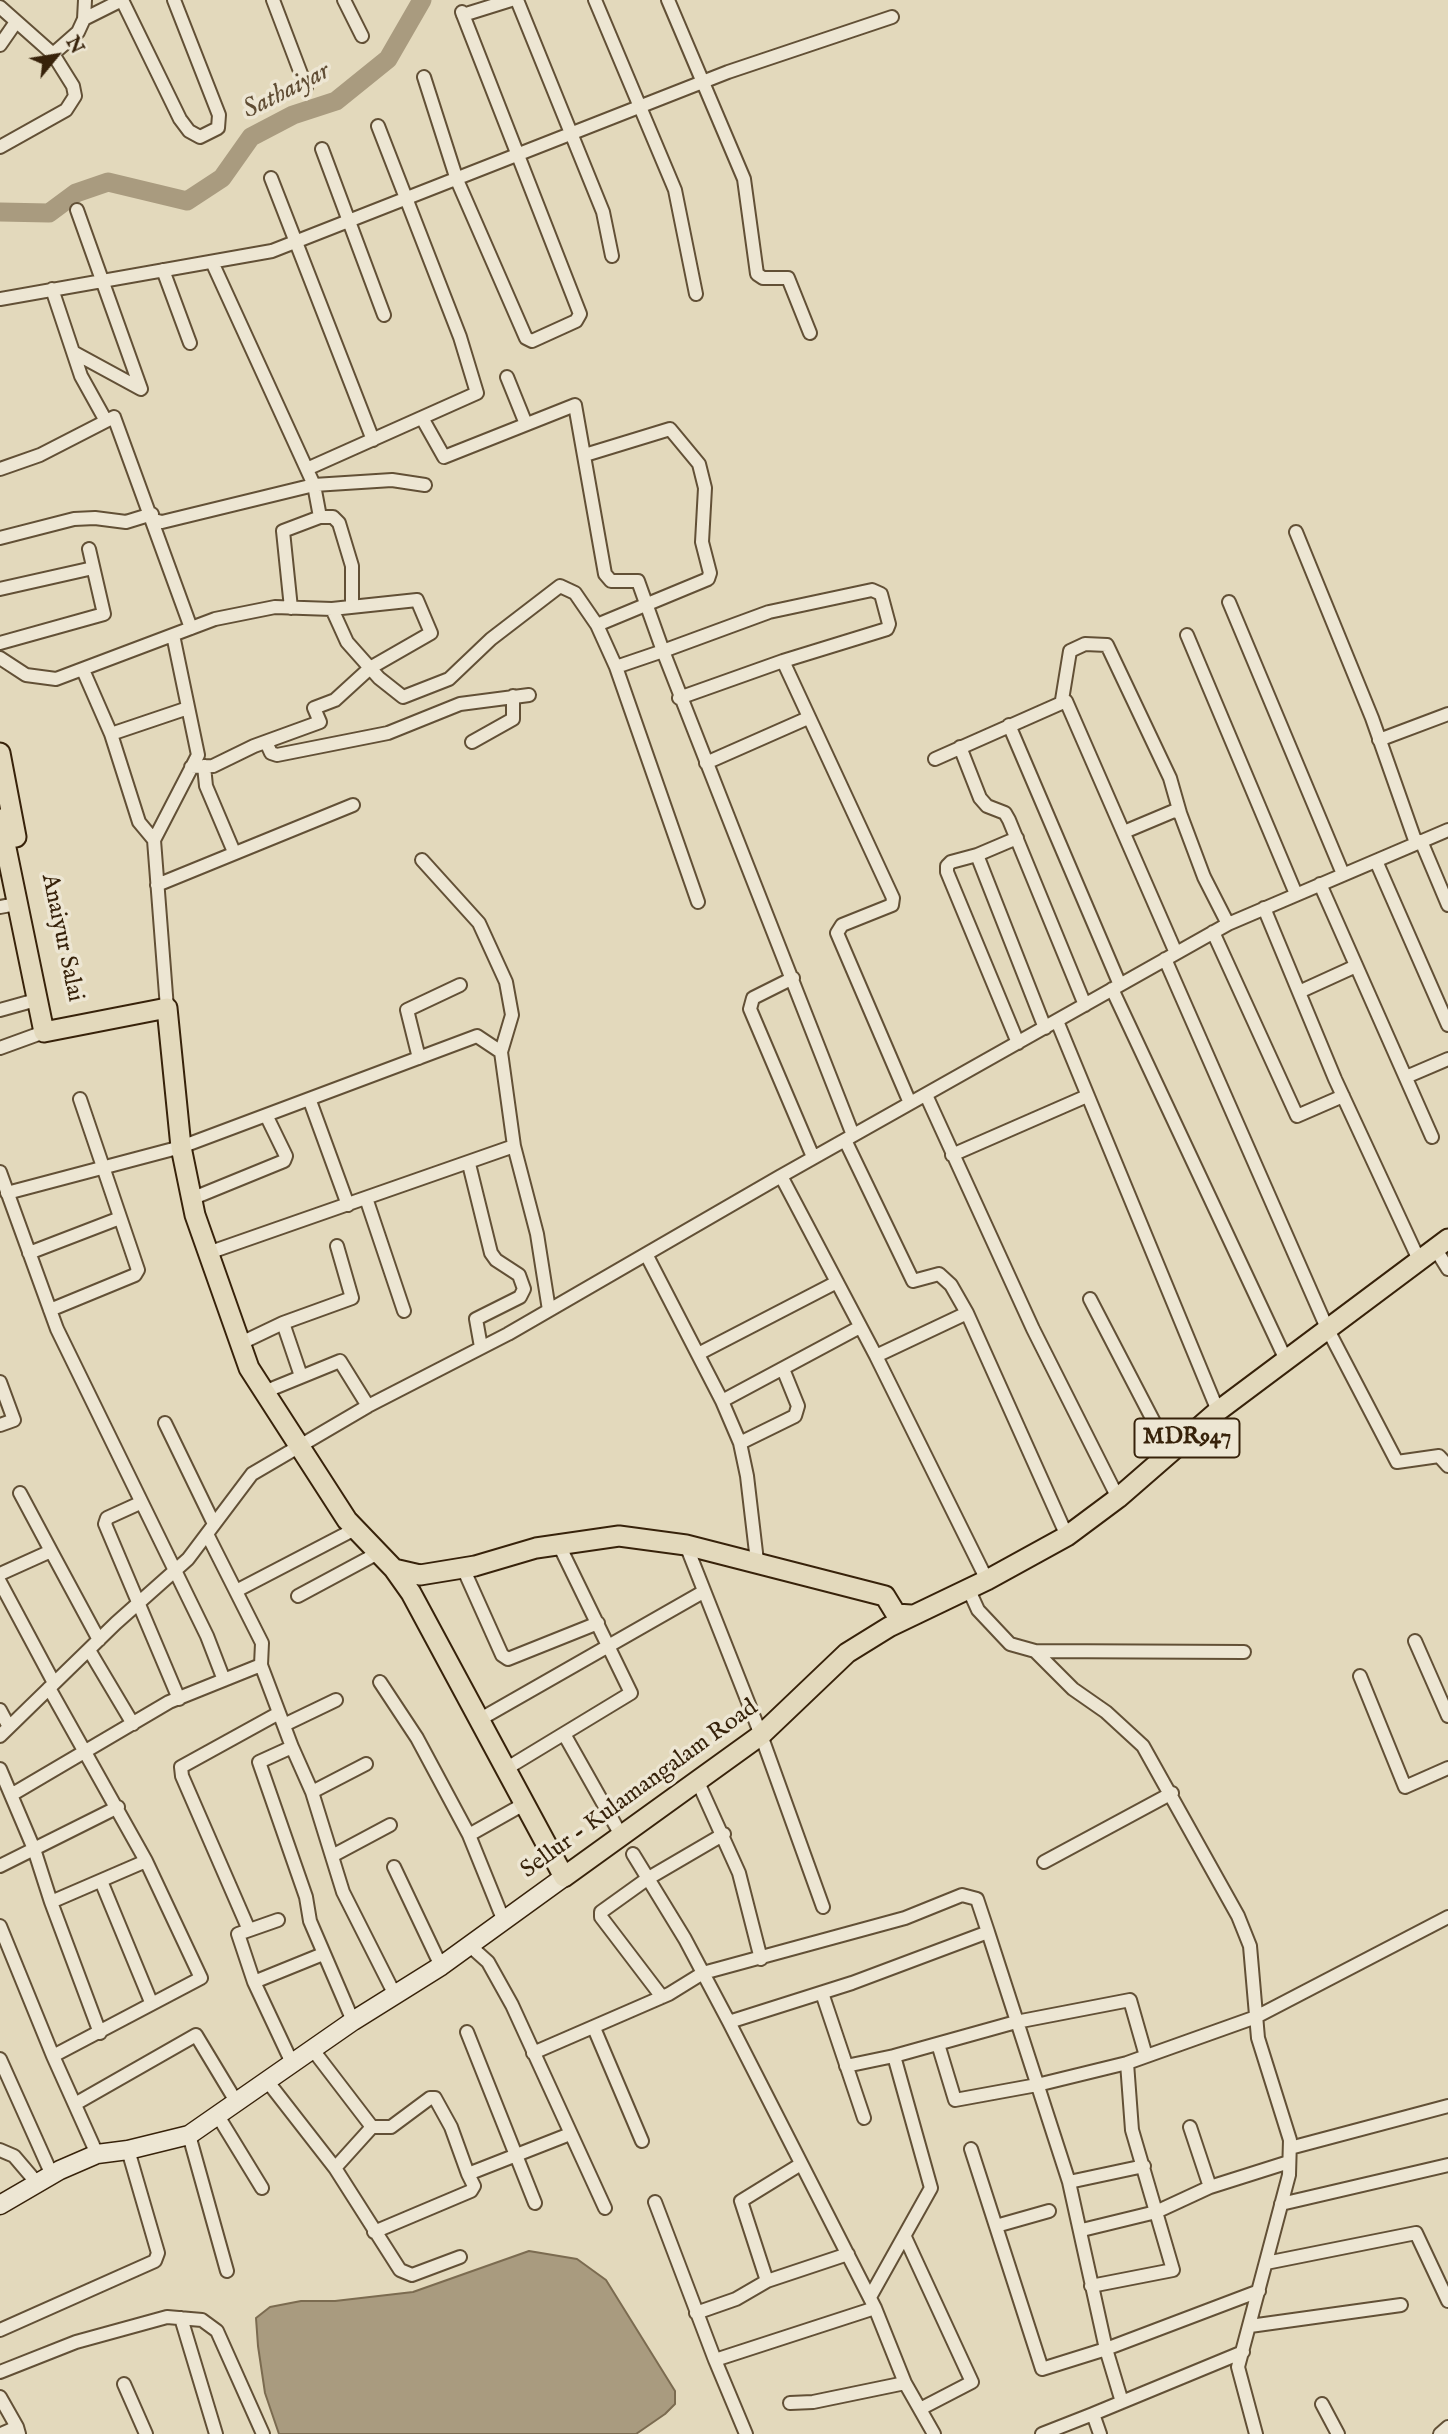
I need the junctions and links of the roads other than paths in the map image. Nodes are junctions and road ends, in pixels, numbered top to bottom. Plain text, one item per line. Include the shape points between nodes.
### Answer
1 (85, 0) edge
2 (122, 0) edge
3 (174, 0) edge
4 (273, 0) edge
5 (344, 0) edge
6 (511, 0) edge
7 (517, 0) edge
8 (595, 0) edge
9 (668, 0) edge
10 (0, 7) edge
11 (892, 17) dead end
12 (84, 19) junction
13 (16, 22) junction
14 (362, 36) dead end
15 (0, 45) edge
16 (52, 54) junction
17 (424, 77) dead end
18 (705, 82) junction
19 (306, 87) dead end
20 (640, 108) junction
21 (378, 126) dead end
22 (570, 133) junction
23 (0, 147) edge
24 (322, 149) dead end
25 (517, 157) junction
26 (271, 178) dead end
27 (457, 180) junction
28 (408, 199) junction
29 (77, 210) dead end
30 (349, 220) junction
31 (294, 243) junction
32 (612, 256) dead end
33 (212, 262) junction
34 (163, 270) junction
35 (102, 280) junction
36 (52, 289) junction
37 (696, 294) dead end
38 (0, 299) edge
39 (384, 315) dead end
40 (810, 333) dead end
41 (190, 343) dead end
42 (73, 352) junction
43 (507, 377) dead end
44 (422, 418) junction
45 (106, 421) junction
46 (526, 424) junction
47 (373, 440) junction
48 (585, 455) junction
49 (0, 468) edge
50 (309, 468) junction
51 (314, 485) junction
52 (425, 485) dead end
53 (153, 517) junction
54 (320, 517) junction
55 (1296, 532) dead end
56 (0, 538) edge
57 (89, 549) dead end
58 (93, 568) junction
59 (0, 589) edge
60 (1228, 601) dead end
61 (649, 604) junction
62 (352, 606) junction
63 (290, 608) junction
64 (332, 609) junction
65 (597, 625) junction
66 (191, 628) junction
67 (173, 635) junction
68 (1187, 635) dead end
69 (0, 643) edge
70 (663, 651) junction
71 (0, 658) edge
72 (783, 660) junction
73 (617, 667) junction
74 (370, 668) junction
75 (83, 670) junction
76 (528, 695) dead end
77 (513, 696) junction
78 (679, 698) junction
79 (1062, 700) junction
80 (188, 708) junction
81 (1448, 714) edge
82 (808, 718) junction
83 (1009, 725) junction
84 (111, 734) junction
85 (1379, 740) junction
86 (471, 741) dead end
87 (266, 742) junction
88 (960, 747) junction
89 (0, 752) edge
90 (935, 759) dead end
91 (706, 763) junction
92 (198, 767) junction
93 (353, 805) dead end
94 (1180, 813) junction
95 (0, 819) edge
96 (1448, 830) edge
97 (1124, 832) junction
98 (1017, 838) junction
99 (154, 840) junction
100 (1419, 842) junction
101 (234, 852) junction
102 (977, 855) junction
103 (422, 860) dead end
104 (1376, 861) junction
105 (1343, 874) junction
106 (1320, 884) junction
107 (157, 885) junction
108 (1296, 894) junction
109 (698, 902) dead end
110 (1448, 905) edge
111 (8, 906) edge
112 (1264, 908) junction
113 (1228, 924) junction
114 (1213, 932) junction
115 (1170, 956) junction
116 (1356, 966) junction
117 (793, 978) junction
118 (460, 985) dead end
119 (1116, 987) junction
120 (1299, 992) junction
121 (36, 1000) junction
122 (1085, 1005) junction
123 (167, 1008) junction
124 (0, 1010) edge
125 (1051, 1024) junction
126 (1448, 1025) edge
127 (50, 1031) junction
128 (1018, 1043) junction
129 (0, 1048) edge
130 (501, 1052) junction
131 (419, 1058) junction
132 (1448, 1059) edge
133 (1406, 1077) junction
134 (926, 1095) junction
135 (1087, 1096) junction
136 (1343, 1096) junction
137 (80, 1099) dead end
138 (310, 1101) junction
139 (910, 1103) junction
140 (267, 1116) junction
141 (849, 1137) junction
142 (1432, 1137) dead end
143 (514, 1146) junction
144 (181, 1147) junction
145 (952, 1154) junction
146 (813, 1157) junction
147 (469, 1164) junction
148 (102, 1167) junction
149 (0, 1172) edge
150 (780, 1176) junction
151 (8, 1193) junction
152 (366, 1198) junction
153 (191, 1199) junction
154 (348, 1205) junction
155 (120, 1218) junction
156 (337, 1246) dead end
157 (1434, 1249) edge
158 (29, 1253) junction
159 (208, 1253) junction
160 (646, 1254) junction
161 (1448, 1269) edge
162 (837, 1282) junction
163 (1090, 1299) dead end
164 (50, 1310) junction
165 (549, 1310) junction
166 (404, 1311) dead end
167 (967, 1313) junction
168 (283, 1323) junction
169 (860, 1327) junction
170 (1327, 1328) junction
171 (239, 1344) junction
172 (481, 1347) junction
173 (698, 1354) junction
174 (876, 1356) junction
175 (1286, 1360) junction
176 (783, 1369) junction
177 (301, 1376) junction
178 (0, 1382) edge
179 (264, 1392) junction
180 (722, 1401) junction
181 (368, 1406) junction
182 (1218, 1411) junction
183 (165, 1423) dead end
184 (0, 1425) edge
185 (740, 1443) junction
186 (299, 1448) junction
187 (1174, 1450) junction
188 (1448, 1466) edge
189 (20, 1493) dead end
190 (1118, 1498) junction
191 (140, 1503) junction
192 (211, 1529) junction
193 (355, 1529) junction
194 (1067, 1536) junction
195 (559, 1545) junction
196 (687, 1545) junction
197 (51, 1551) junction
198 (378, 1553) junction
199 (757, 1561) junction
200 (463, 1568) junction
201 (394, 1569) junction
202 (173, 1572) junction
203 (0, 1574) edge
204 (987, 1580) junction
205 (0, 1582) edge
206 (968, 1588) junction
207 (236, 1591) junction
208 (703, 1592) junction
209 (298, 1596) dead end
210 (140, 1602) junction
211 (911, 1615) junction
212 (598, 1623) junction
213 (99, 1640) junction
214 (1415, 1641) dead end
215 (609, 1645) junction
216 (89, 1650) junction
217 (1035, 1651) junction
218 (1244, 1652) dead end
219 (261, 1665) junction
220 (1360, 1675) dead end
221 (224, 1680) junction
222 (380, 1682) dead end
223 (51, 1686) junction
224 (178, 1699) junction
225 (336, 1700) dead end
226 (0, 1710) edge
227 (1448, 1716) edge
228 (282, 1719) junction
229 (477, 1721) junction
230 (133, 1724) junction
231 (5, 1731) edge
232 (564, 1734) junction
233 (761, 1735) junction
234 (292, 1747) junction
235 (87, 1751) junction
236 (366, 1764) dead end
237 (1448, 1768) edge
238 (0, 1769) edge
239 (504, 1770) junction
240 (699, 1785) junction
241 (312, 1792) junction
242 (1172, 1793) junction
243 (11, 1795) junction
244 (524, 1804) junction
245 (118, 1807) junction
246 (390, 1825) dead end
247 (469, 1835) junction
248 (621, 1835) junction
249 (724, 1835) junction
250 (34, 1849) junction
251 (633, 1854) dead end
252 (332, 1856) junction
253 (146, 1861) junction
254 (1044, 1862) dead end
255 (0, 1866) edge
256 (394, 1867) dead end
257 (564, 1877) junction
258 (647, 1879) junction
259 (101, 1881) junction
260 (51, 1902) junction
261 (823, 1907) dead end
262 (1448, 1917) edge
263 (503, 1919) junction
264 (278, 1920) dead end
265 (0, 1926) edge
266 (249, 1930) junction
267 (988, 1932) junction
268 (469, 1945) junction
269 (323, 1954) junction
270 (761, 1959) junction
271 (441, 1966) junction
272 (703, 1973) junction
273 (254, 1982) junction
274 (822, 1993) junction
275 (396, 1995) junction
276 (662, 1997) junction
277 (151, 2002) junction
278 (1256, 2017) junction
279 (353, 2021) junction
280 (729, 2022) junction
281 (1016, 2022) junction
282 (594, 2028) junction
283 (467, 2032) dead end
284 (100, 2033) junction
285 (938, 2044) junction
286 (313, 2050) junction
287 (533, 2053) junction
288 (53, 2056) junction
289 (894, 2056) junction
290 (1146, 2056) junction
291 (0, 2059) edge
292 (1127, 2063) junction
293 (293, 2065) junction
294 (846, 2066) junction
295 (268, 2082) junction
296 (1037, 2085) junction
297 (237, 2103) junction
298 (75, 2104) junction
299 (1447, 2110) edge
300 (218, 2116) junction
301 (864, 2118) dead end
302 (1190, 2127) dead end
303 (378, 2128) junction
304 (570, 2134) junction
305 (189, 2135) junction
306 (642, 2141) dead end
307 (1290, 2148) junction
308 (971, 2149) dead end
309 (0, 2150) edge
310 (128, 2150) junction
311 (97, 2154) junction
312 (516, 2158) junction
313 (1289, 2162) junction
314 (801, 2164) junction
315 (1448, 2165) edge
316 (1144, 2166) junction
317 (335, 2168) junction
318 (468, 2174) junction
319 (45, 2179) junction
320 (1069, 2182) junction
321 (1210, 2187) junction
322 (262, 2188) dead end
323 (655, 2202) dead end
324 (535, 2203) dead end
325 (1281, 2204) junction
326 (0, 2205) edge
327 (606, 2208) dead end
328 (1049, 2211) dead end
329 (1156, 2212) junction
330 (996, 2226) junction
331 (1082, 2230) junction
332 (374, 2232) junction
333 (905, 2237) junction
334 (848, 2254) junction
335 (460, 2257) dead end
336 (1266, 2263) junction
337 (227, 2271) dead end
338 (767, 2281) junction
339 (1091, 2286) junction
340 (1259, 2291) junction
341 (1448, 2301) edge
342 (873, 2302) junction
343 (1401, 2305) dead end
344 (696, 2313) junction
345 (181, 2318) junction
346 (1250, 2326) junction
347 (0, 2330) edge
348 (1106, 2349) junction
349 (1242, 2352) junction
350 (715, 2360) junction
351 (0, 2372) edge
352 (124, 2384) dead end
353 (905, 2384) junction
354 (0, 2397) edge
355 (1122, 2402) junction
356 (790, 2403) dead end
357 (1322, 2403) dead end
358 (920, 2409) junction
359 (1093, 2414) junction
360 (1448, 2427) edge
361 (18, 2431) edge
362 (1050, 2432) edge
363 (929, 2433) edge
364 (1, 2434) edge
365 (146, 2434) edge
366 (216, 2434) edge
367 (264, 2434) edge
368 (746, 2434) edge
369 (1100, 2434) edge
370 (1256, 2434) edge
371 (1338, 2434) edge
372 (1440, 2434) edge

1 - 12 street
2 - 3 street via 180,119 200,137 218,128 219,115
2 - 12 street
4 - 19 street
5 - 14 street
6 - 25 street via 463,13
7 - 22 street
8 - 20 street
9 - 18 street
10 - 13 street
11 - 18 street
12 - 16 street via 71,40
13 - 15 street
13 - 16 street
16 - 23 street via 73,86 73,104
17 - 27 street
18 - 20 street
18 - 40 street via 744,179 757,274 788,278
20 - 22 street
20 - 37 street via 675,190
21 - 28 street
22 - 25 street
22 - 32 street via 603,212
24 - 30 street
25 - 27 street
25 - 27 street via 580,314 576,321 533,341 526,338
26 - 31 street
27 - 28 street
28 - 30 street
28 - 44 street via 477,390 475,395
29 - 35 street
30 - 31 street
30 - 39 street
31 - 33 street
31 - 47 street
33 - 34 street
33 - 50 street
34 - 35 street
34 - 41 street
35 - 36 street
35 - 42 street via 141,389
36 - 38 street
36 - 42 street
42 - 45 street
43 - 46 street
44 - 46 street via 444,457
44 - 47 street
45 - 49 street via 40,455
45 - 53 street via 114,417
46 - 48 street via 575,405
47 - 50 street
48 - 61 street via 605,574 611,581 635,579
48 - 61 street via 670,429 699,464 705,488 702,542 708,579
50 - 51 street
51 - 52 street via 392,480
51 - 53 street via 162,522
51 - 54 street
53 - 56 street via 126,522 74,519
53 - 66 street
54 - 62 street via 333,516 339,523 352,566
54 - 63 street via 283,531
55 - 85 street
57 - 58 street
58 - 59 street
58 - 69 street via 104,614
60 - 105 street
61 - 65 street
61 - 70 street
62 - 64 street
62 - 74 street via 417,600 430,629 428,636
63 - 64 street
63 - 66 street via 275,607
64 - 74 street via 347,642
65 - 73 street
65 - 74 street via 575,593 560,586 491,639 449,679 403,697
66 - 67 street
67 - 75 street
67 - 80 street
68 - 108 street
70 - 72 street via 769,612 872,590 881,594 890,624 887,629
70 - 73 street
70 - 78 street
71 - 75 street via 26,675 41,678 56,679
72 - 78 street
72 - 82 street
73 - 109 street
74 - 87 street via 335,700 314,708 320,722
75 - 84 street
76 - 77 street
77 - 86 street via 513,719
77 - 87 street via 460,704 388,733 277,755
78 - 91 street
79 - 83 street
79 - 94 street via 1070,651 1085,644 1107,645 1170,778
79 - 97 street via 1069,705
80 - 84 street
80 - 92 street
81 - 85 street
82 - 91 street
82 - 139 street via 893,898 892,905 842,925 837,933
83 - 88 street
83 - 119 street
84 - 99 street via 139,822
85 - 100 street
87 - 92 street via 213,766
88 - 90 street
88 - 98 street via 980,797 1005,813
89 - 127 main road, Anaiyur Salai
91 - 117 street
92 - 99 street
92 - 101 street
93 - 101 street
94 - 97 street via 1174,811
94 - 113 street
95 - 111 main road, Anaiyur Salai
96 - 100 street
97 - 115 street
98 - 102 street
98 - 122 street
99 - 107 street
100 - 104 street
100 - 110 street
101 - 107 street
102 - 125 street
102 - 128 street via 951,862 947,872
103 - 130 street via 479,923 506,982 512,1015
104 - 105 street
104 - 126 street
105 - 106 street
106 - 108 street
106 - 116 street
107 - 123 street
108 - 112 street
111 - 121 main road, Anaiyur Salai
112 - 113 street
112 - 120 street
113 - 114 street
114 - 115 street
114 - 136 street via 1297,1115
115 - 119 street
115 - 170 street
116 - 120 street
116 - 133 street
117 - 141 street
117 - 146 street via 753,998 750,1009
118 - 131 street via 407,1010
119 - 122 street
119 - 175 street
120 - 136 street
121 - 124 street
121 - 127 main road, Anaiyur Salai
122 - 125 street
123 - 127 main road
123 - 144 main road
125 - 128 street
125 - 135 street
127 - 129 street
128 - 134 street
130 - 131 street via 477,1036
130 - 143 street
131 - 138 street
132 - 133 street
133 - 142 street
134 - 139 street
134 - 145 street
135 - 145 street
135 - 182 street
136 - 157 street
137 - 148 street
138 - 140 street
138 - 154 street
139 - 141 street
140 - 144 street
140 - 153 street via 286,1156 284,1161
141 - 146 street
141 - 167 street via 913,1281 939,1274
143 - 147 street
143 - 165 street via 537,1234
144 - 148 street
144 - 153 main road
145 - 190 street
146 - 150 street
147 - 152 street
147 - 172 street via 491,1253 519,1275 524,1289 520,1297 476,1319
148 - 151 street
148 - 155 street
149 - 151 street
150 - 160 street
150 - 162 street
151 - 158 street
152 - 154 street
152 - 166 street
153 - 159 main road
154 - 159 street
155 - 158 street
155 - 164 street via 138,1265 135,1275
156 - 168 street via 352,1298
157 - 161 street
157 - 170 main road, Sellur - Kulamangalam Road / MDR947
158 - 164 street
159 - 171 main road
160 - 165 street
160 - 173 street
162 - 169 street
162 - 173 street
163 - 187 street via 1155,1424
164 - 191 street
165 - 172 street
167 - 174 street
167 - 194 street
168 - 171 street
168 - 177 street
169 - 174 street
169 - 176 street
170 - 175 main road, Sellur - Kulamangalam Road / MDR947
170 - 188 street via 1397,1462 1439,1456
171 - 179 main road
172 - 181 street
173 - 180 street
174 - 204 street
175 - 182 main road, Sellur - Kulamangalam Road / MDR947
176 - 180 street
176 - 185 street via 798,1406 795,1416
177 - 179 street
177 - 181 street via 340,1361
178 - 184 street via 14,1420
179 - 186 main road
180 - 185 street
181 - 186 street
182 - 187 main road, Sellur - Kulamangalam Road / MDR947
183 - 192 street
185 - 199 street
186 - 192 street via 252,1474
186 - 193 main road
187 - 190 main road, Sellur - Kulamangalam Road / MDR947
189 - 197 street
190 - 194 main road, Sellur - Kulamangalam Road / MDR947
191 - 202 street
191 - 210 street via 105,1520
192 - 202 street
192 - 207 street
193 - 198 main road
193 - 207 street
194 - 204 main road, Sellur - Kulamangalam Road / MDR947
195 - 196 main road via 619,1536
195 - 200 main road
195 - 212 street
196 - 199 main road
196 - 208 street
197 - 203 street
197 - 213 street
198 - 201 main road
198 - 209 street
199 - 211 main road via 885,1595 897,1614
200 - 201 main road via 420,1575
200 - 212 street via 502,1655 508,1659
201 - 229 main road
202 - 210 street
202 - 221 street
204 - 206 main road, Sellur - Kulamangalam Road / MDR947
205 - 223 street
206 - 211 main road, Sellur - Kulamangalam Road / MDR947
206 - 217 street via 978,1610 1010,1644
207 - 219 street via 262,1643
208 - 215 street
208 - 233 street
210 - 213 street
210 - 224 street
211 - 233 main road, Sellur - Kulamangalam Road / MDR947 via 847,1653
212 - 215 street
213 - 216 street
214 - 227 street
215 - 229 street
215 - 232 street via 631,1693
216 - 223 street
216 - 230 street
217 - 218 street
217 - 242 street via 1073,1689 1131,1733
219 - 221 street
219 - 228 street
220 - 237 street via 1405,1787
221 - 224 street
222 - 247 street via 417,1738
223 - 231 street
223 - 235 street
224 - 230 street
225 - 228 street
226 - 231 street
228 - 234 street
228 - 266 street via 181,1767
229 - 239 main road
230 - 235 street
232 - 239 street
232 - 248 street
233 - 240 main road, Sellur - Kulamangalam Road / MDR947
233 - 261 street
234 - 241 street
234 - 269 street via 259,1762
235 - 243 street
235 - 245 street
236 - 241 street
238 - 243 street
239 - 244 main road
240 - 248 main road, Sellur - Kulamangalam Road / MDR947
240 - 249 street
241 - 252 street
242 - 254 street
242 - 278 street via 1250,1946
243 - 250 street
244 - 247 street
244 - 257 main road
245 - 250 street
245 - 253 street
246 - 252 street
247 - 263 street
248 - 257 main road, Sellur - Kulamangalam Road / MDR947
249 - 258 street
249 - 270 street via 740,1873
250 - 255 street
250 - 260 street
251 - 258 street
252 - 275 street via 343,1892
253 - 259 street
253 - 277 street via 201,1978
256 - 271 street
257 - 263 main road, Sellur - Kulamangalam Road / MDR947
258 - 272 street
258 - 276 street via 605,1906 601,1917
259 - 260 street
259 - 277 street
260 - 284 street
262 - 278 street
263 - 268 main road, Sellur - Kulamangalam Road / MDR947
264 - 266 street
265 - 288 street
266 - 273 street via 238,1934
267 - 270 street via 977,1899 962,1895 905,1918
267 - 274 street
267 - 281 street
268 - 271 main road, Sellur - Kulamangalam Road / MDR947
268 - 287 street via 488,1962
269 - 273 street
269 - 279 street
270 - 272 street
271 - 275 main road, Sellur - Kulamangalam Road / MDR947
272 - 276 street
272 - 280 street
273 - 293 street
274 - 280 street
274 - 294 street
275 - 279 main road, Sellur - Kulamangalam Road / MDR947
276 - 282 street
277 - 284 street
278 - 290 street
278 - 307 street
279 - 286 main road, Sellur - Kulamangalam Road / MDR947
280 - 314 street
281 - 285 street
281 - 290 street via 1130,2000
281 - 296 street
282 - 287 street
282 - 306 street
283 - 312 street
284 - 288 street
285 - 289 street
285 - 296 street via 956,2100
286 - 293 main road, Sellur - Kulamangalam Road / MDR947
286 - 303 street
287 - 304 street
288 - 298 street
289 - 294 street
289 - 333 street via 931,2188
290 - 292 street
291 - 319 street
292 - 296 street
292 - 316 street via 1132,2130
293 - 295 main road, Sellur - Kulamangalam Road / MDR947
294 - 301 street
295 - 297 main road, Sellur - Kulamangalam Road / MDR947
295 - 317 street
296 - 320 street
297 - 298 street via 196,2035
297 - 300 main road, Sellur - Kulamangalam Road / MDR947
298 - 311 street
299 - 307 street
300 - 305 main road, Sellur - Kulamangalam Road / MDR947
300 - 322 street
302 - 321 street
303 - 317 street
303 - 318 street via 435,2098
304 - 312 street
304 - 327 street
305 - 310 main road, Sellur - Kulamangalam Road / MDR947
305 - 337 street
307 - 313 street
308 - 330 street
309 - 319 street
310 - 311 main road, Sellur - Kulamangalam Road / MDR947
310 - 347 street via 158,2253 155,2261
311 - 319 main road, Sellur - Kulamangalam Road / MDR947
312 - 318 street
312 - 324 street
313 - 321 street
313 - 325 street
314 - 334 street
314 - 338 street via 741,2201
315 - 325 street
316 - 320 street
316 - 329 street
317 - 332 street
318 - 332 street via 474,2186 471,2191
319 - 326 main road, Sellur - Kulamangalam Road / MDR947
320 - 331 street
321 - 329 street
323 - 344 street
325 - 336 street
328 - 330 street
329 - 331 street
329 - 339 street via 1173,2270
330 - 348 street via 1042,2369
331 - 339 street
332 - 335 street via 406,2274
333 - 342 street
333 - 358 street via 972,2382
334 - 338 street
334 - 342 street
336 - 340 street
336 - 341 street via 1416,2233
338 - 344 street via 736,2299
339 - 348 street
340 - 346 street
340 - 348 street
342 - 350 street
342 - 353 street
343 - 346 street
344 - 350 street
345 - 351 street via 167,2317 76,2342
345 - 366 street
345 - 367 street via 202,2320 217,2331
346 - 349 street
348 - 355 street
349 - 355 street
349 - 370 street via 1238,2367
350 - 368 street
352 - 365 street
353 - 356 street
353 - 358 street
354 - 361 street
355 - 359 street
357 - 371 street
358 - 363 street
359 - 362 street
359 - 369 street
360 - 372 street
361 - 364 street

